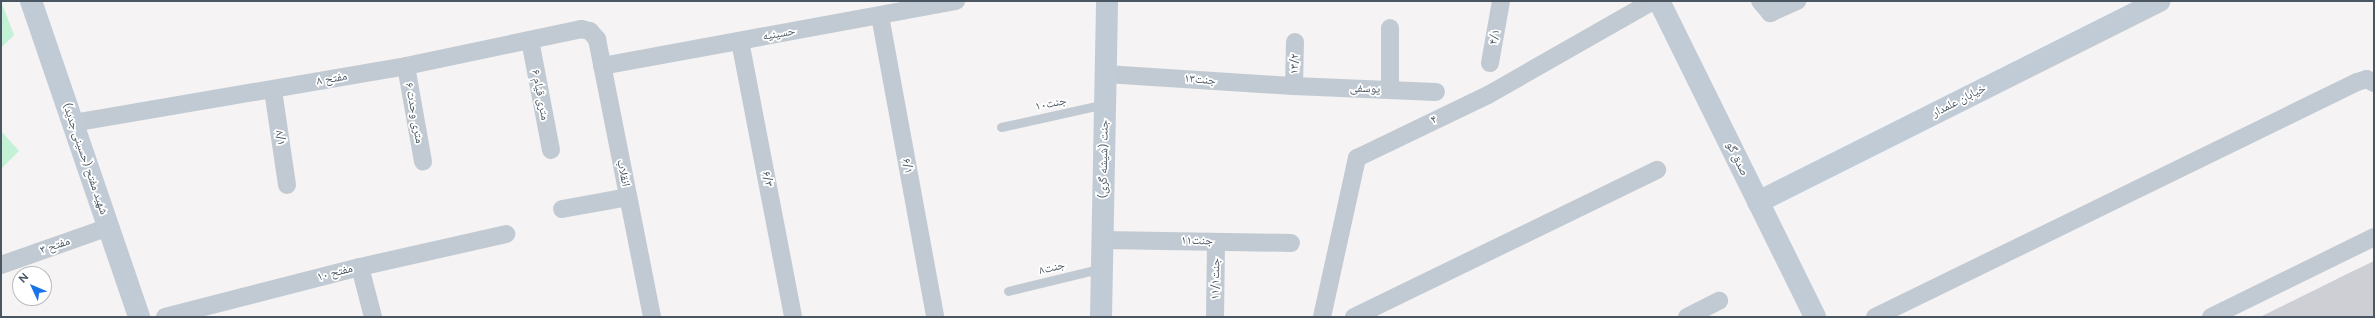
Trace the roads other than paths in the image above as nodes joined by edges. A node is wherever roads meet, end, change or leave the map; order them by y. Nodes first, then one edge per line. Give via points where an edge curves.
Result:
1 (33, 1) edge
2 (956, 1) edge
3 (1107, 1) edge
4 (1653, 1) edge
5 (1659, 1) edge
6 (1797, 1) edge
7 (2160, 1) edge
8 (1500, 6) edge
9 (1765, 7) edge
10 (880, 16) junction
11 (1390, 28) dead end
12 (590, 31) joint
13 (530, 40) junction
14 (740, 41) junction
15 (1295, 42) dead end
16 (1490, 63) dead end
17 (406, 66) junction
18 (602, 66) junction
19 (1106, 74) junction
20 (2374, 83) edge
21 (1294, 86) junction
22 (273, 90) junction
23 (1390, 90) junction
24 (1436, 92) dead end
25 (1105, 104) junction
26 (73, 123) junction
27 (1001, 126) dead end
28 (551, 150) dead end
29 (423, 161) dead end
30 (1657, 170) dead end
31 (287, 186) dead end
32 (628, 197) junction
33 (1758, 202) junction
34 (562, 209) dead end
35 (108, 227) junction
36 (506, 234) dead end
37 (2374, 237) edge
38 (1103, 240) junction
39 (1216, 242) junction
40 (1291, 243) dead end
41 (1, 265) edge
42 (360, 267) junction
43 (1102, 268) junction
44 (1008, 291) dead end
45 (1719, 301) dead end
46 (139, 317) edge
47 (165, 317) edge
48 (373, 317) edge
49 (652, 317) edge
50 (793, 317) edge
51 (935, 317) edge
52 (1101, 317) edge
53 (1215, 317) edge
54 (1322, 317) edge
55 (1354, 317) edge
56 (1687, 317) edge
57 (1815, 317) edge
58 (1875, 317) edge
59 (2211, 317) edge

1 - 26 street, شهید مفتح (حسینی جدید)
2 - 10 street, حسینیه
3 - 19 street, جنت (شیشه گری)
4 - 54 street, ۴ via 1488,95 1357,158
5 - 33 street, صدق گو
6 - 9 street
7 - 33 street, خیابان علمدار
8 - 16 street, ۴/۱
10 - 14 street, حسینیه
10 - 51 street, ۶/۱
11 - 23 street
12 - 13 street, مفتح ۸ via 581,29
12 - 18 street, انقلاب via 597,38
13 - 17 street, مفتح ۸
13 - 28 street, ۶ متری قیام
14 - 18 street, حسینیه
14 - 50 street, ۶/۳
15 - 21 street, ۱۳/۲
17 - 22 street, مفتح ۸
17 - 29 street, ۶ متری وحدت
18 - 32 street, انقلاب
19 - 21 street, جنت۱۳
19 - 25 street, جنت (شیشه گری)
20 - 58 street via 2367,78 2357,82
21 - 23 street, یوسفی
22 - 26 street, مفتح ۸
22 - 31 street, ۸/۱
23 - 24 street, یوسفی
25 - 27 lane, جنت۱۰
25 - 38 street, جنت (شیشه گری)
26 - 35 street, شهید مفتح (حسینی جدید)
30 - 55 street
32 - 34 street
32 - 49 street, انقلاب
33 - 57 street, صدق گو
35 - 41 street, مفتح ۳
35 - 46 street, شهید مفتح (حسینی جدید)
36 - 42 street, مفتح ۱۰
37 - 59 street
38 - 39 street, جنت۱۱
38 - 43 street, جنت (شیشه گری)
39 - 40 street, جنت۱۱
39 - 53 street, جنت۱۱/۱
42 - 47 street, مفتح ۱۰
42 - 48 street
43 - 44 lane, جنت۸
43 - 52 street, جنت (شیشه گری)
45 - 56 street

